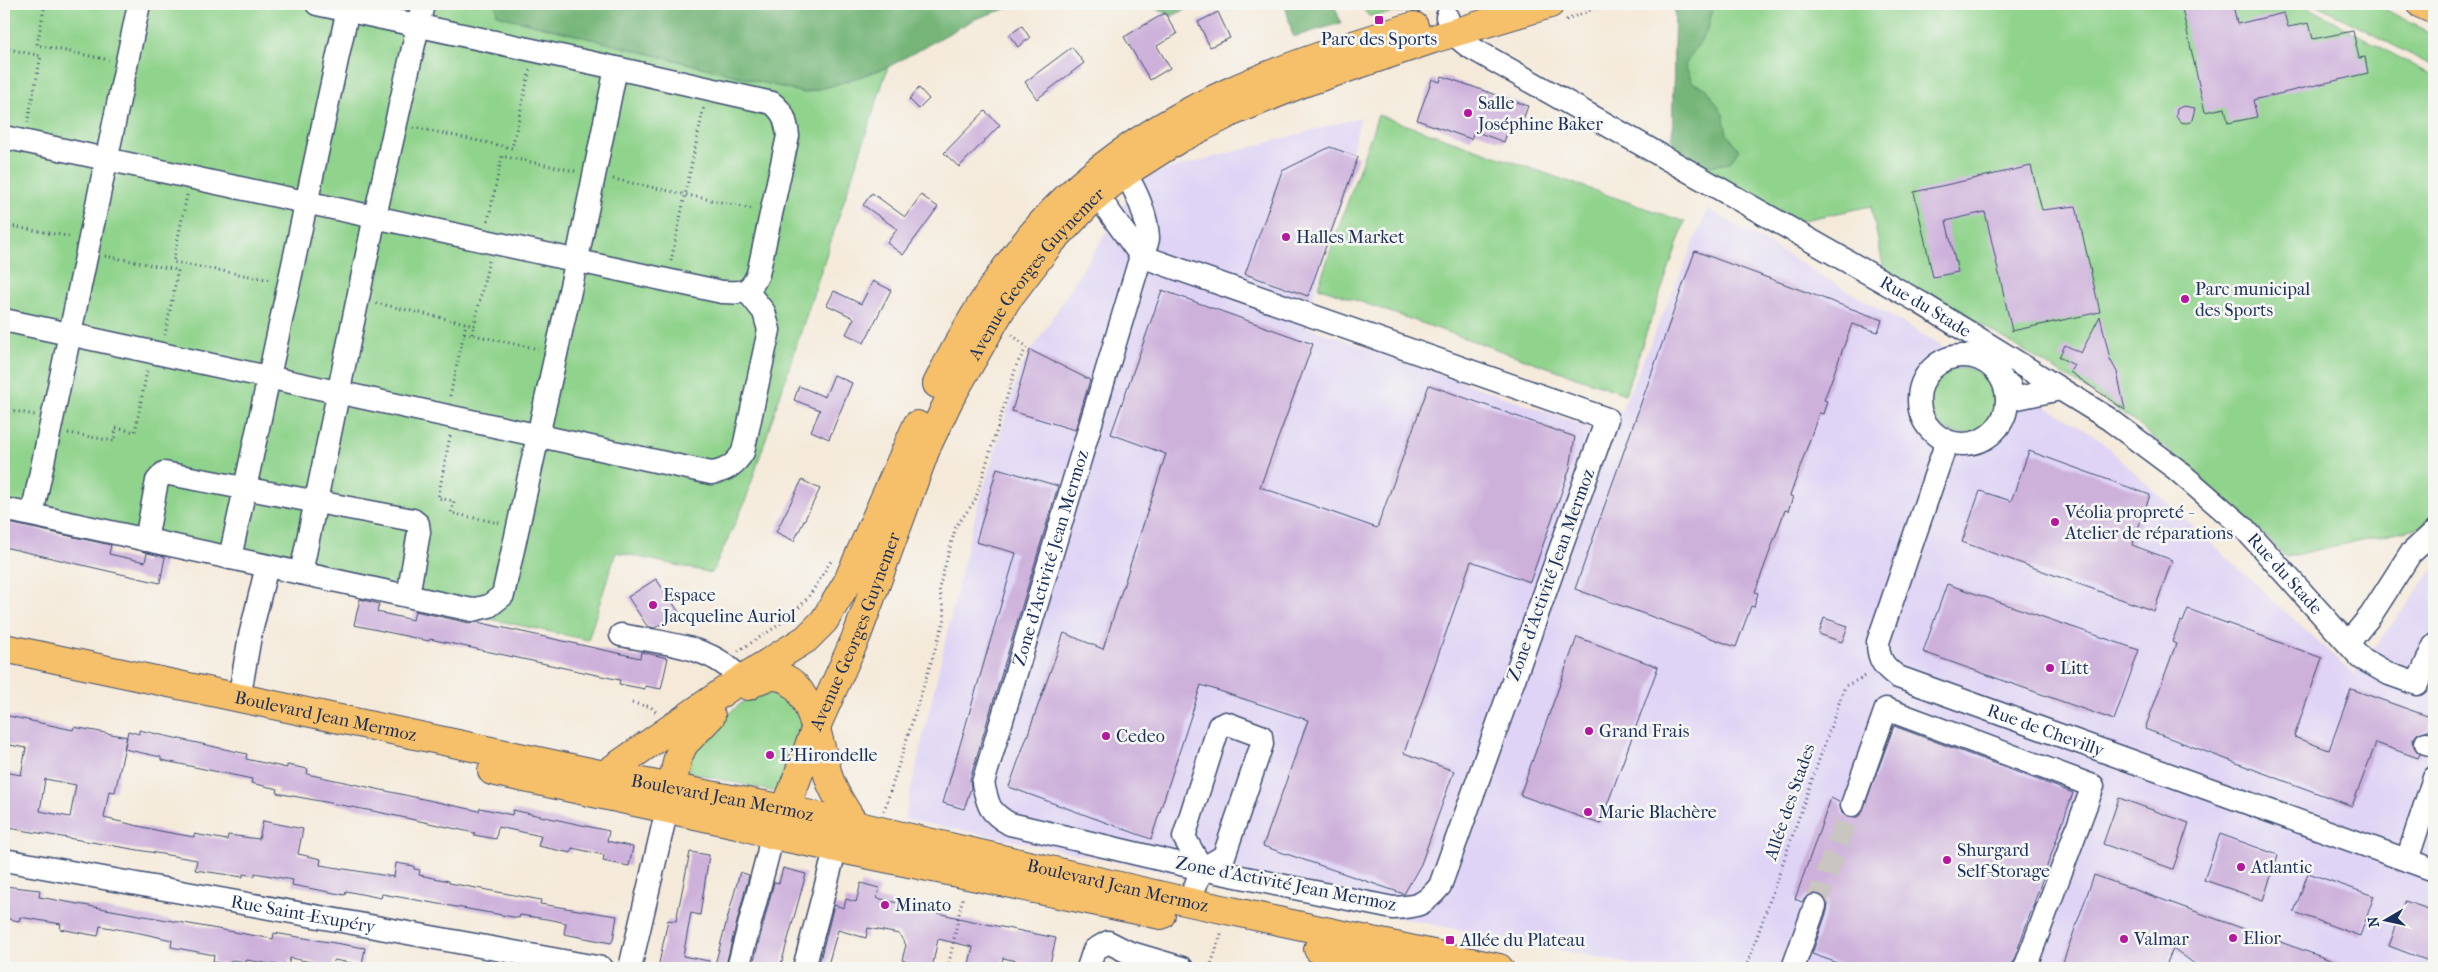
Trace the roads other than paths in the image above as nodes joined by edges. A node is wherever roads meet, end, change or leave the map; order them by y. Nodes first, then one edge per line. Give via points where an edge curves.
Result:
1 (140, 4) edge
2 (316, 4) edge
3 (423, 4) edge
4 (1486, 4) edge
5 (1516, 4) edge
6 (1550, 4) edge
7 (2421, 4) edge
8 (348, 7) edge
9 (2434, 10) edge
10 (1450, 25) junction
11 (418, 26) junction
12 (616, 68) junction
13 (1204, 102) junction
14 (13, 139) edge
15 (106, 159) junction
16 (1126, 173) junction
17 (1097, 195) junction
18 (1065, 199) junction
19 (307, 201) junction
20 (375, 216) junction
21 (1141, 256) junction
22 (577, 259) junction
23 (747, 290) junction
24 (4, 320) edge
25 (1964, 328) junction
26 (70, 334) junction
27 (1947, 358) junction
28 (2013, 360) junction
29 (268, 379) junction
30 (2060, 389) junction
31 (339, 394) junction
32 (2008, 400) junction
33 (538, 436) junction
34 (1946, 441) junction
35 (245, 489) junction
36 (317, 502) junction
37 (4, 509) edge
38 (32, 515) junction
39 (2434, 532) edge
40 (146, 540) junction
41 (230, 558) junction
42 (267, 566) junction
43 (301, 573) junction
44 (408, 596) junction
45 (621, 636) dead end
46 (2434, 646) edge
47 (4, 648) edge
48 (2354, 650) junction
49 (4, 666) edge
50 (1891, 672) junction
51 (737, 681) junction
52 (239, 698) junction
53 (1886, 709) junction
54 (816, 727) junction
55 (604, 775) junction
56 (2434, 778) edge
57 (669, 798) junction
58 (1852, 805) tunnel mouth
59 (777, 822) junction
60 (867, 828) junction
61 (836, 847) junction
62 (4, 860) edge
63 (2407, 860) junction
64 (1202, 869) junction
65 (2434, 870) edge
66 (1189, 902) junction
67 (1815, 906) tunnel mouth
68 (602, 968) edge
69 (630, 968) edge
70 (738, 968) edge
71 (804, 968) edge
72 (1088, 968) edge
73 (1182, 968) edge
74 (1409, 968) edge
75 (1499, 968) edge
76 (1794, 968) edge
77 (2025, 968) edge

1 - 15 street
2 - 8 street
3 - 11 street
4 - 10 main road, Avenue Georges Guynemer
5 - 10 main road
6 - 10 main road, Avenue Georges Guynemer
7 - 9 main road
8 - 11 street
8 - 19 street
10 - 13 main road via 1340,48
10 - 16 main road, Avenue Georges Guynemer via 1262,99 1177,140
10 - 25 street, Rue du Stade via 1468,46
11 - 12 street
11 - 20 street
12 - 22 street
12 - 23 street via 772,102 781,109 788,136 758,274
13 - 16 main road via 1172,129 1138,150
13 - 18 main road, Avenue Georges Guynemer via 1102,168
14 - 15 street
15 - 19 street
15 - 26 street
16 - 17 main road, Avenue Georges Guynemer
16 - 21 street, Zone d'Activité Jean Mermoz via 1146,223 1148,240
17 - 18 main road
17 - 21 street
17 - 54 main road, Avenue Georges Guynemer via 1051,242 1006,301 948,400 927,446 857,635
18 - 51 main road, Avenue Georges Guynemer via 1003,272 960,338 838,601 806,639
19 - 20 street
19 - 29 street
20 - 22 street
20 - 31 street
21 - 64 street, Zone d'Activité Jean Mermoz via 983,783 994,815 1010,824
21 - 64 street, Zone d'Activité Jean Mermoz via 1607,419 1440,886 1428,900 1414,907 1393,908
22 - 23 street via 722,292
22 - 33 street
23 - 33 street via 764,312 769,330 743,452 729,468 701,472
24 - 26 street
25 - 27 street
25 - 28 street, Rue du Stade
26 - 29 street
26 - 38 street
27 - 32 street via 1976,356 1989,363 2006,386
27 - 34 street via 1926,374 1918,399 1926,424
28 - 30 street, Rue du Stade
28 - 32 street
29 - 31 street
29 - 35 street
30 - 32 street
30 - 48 street, Rue du Stade via 2109,419 2152,451 2244,528
31 - 33 street
31 - 36 street
32 - 34 street via 2003,421 1988,437 1968,444
33 - 44 street via 503,595 480,610
34 - 50 street via 1878,642 1878,656
35 - 36 street
35 - 40 street via 164,473 157,482
35 - 41 street
36 - 43 street
36 - 44 street via 413,520 418,524
37 - 38 street
38 - 40 street
39 - 48 street via 2410,554 2371,615
40 - 41 street
41 - 42 street
42 - 43 street
42 - 52 street
43 - 44 street
45 - 51 street via 696,651
46 - 48 street, Rue du Stade via 2417,684 2389,674
47 - 52 main road, Boulevard Jean Mermoz
49 - 57 main road, Boulevard Jean Mermoz
50 - 53 street
50 - 63 street, Rue de Chevilly
51 - 54 main road via 773,676 787,678 800,691
51 - 55 main road, Avenue Georges Guynemer
51 - 57 main road via 684,744
52 - 55 main road, Boulevard Jean Mermoz
53 - 58 street
53 - 77 street via 2093,786
54 - 59 main road, Avenue Georges Guynemer
54 - 60 main road via 830,781
55 - 57 main road, Boulevard Jean Mermoz
56 - 63 street
57 - 59 main road, Boulevard Jean Mermoz
57 - 59 main road, Boulevard Jean Mermoz via 737,824
57 - 69 street
59 - 60 main road, Boulevard Jean Mermoz
59 - 61 main road, Boulevard Jean Mermoz
59 - 70 street
60 - 66 main road, Boulevard Jean Mermoz
61 - 71 street
61 - 74 main road, Boulevard Jean Mermoz
62 - 68 street, Rue Saint-Exupéry
63 - 65 street, Rue de Chevilly
64 - 64 street via 1224,856 1262,744 1261,736 1226,723 1219,726 1184,837
64 - 66 street
66 - 75 main road, Boulevard Jean Mermoz
67 - 76 street
72 - 73 street via 1094,950 1108,942 1128,952

